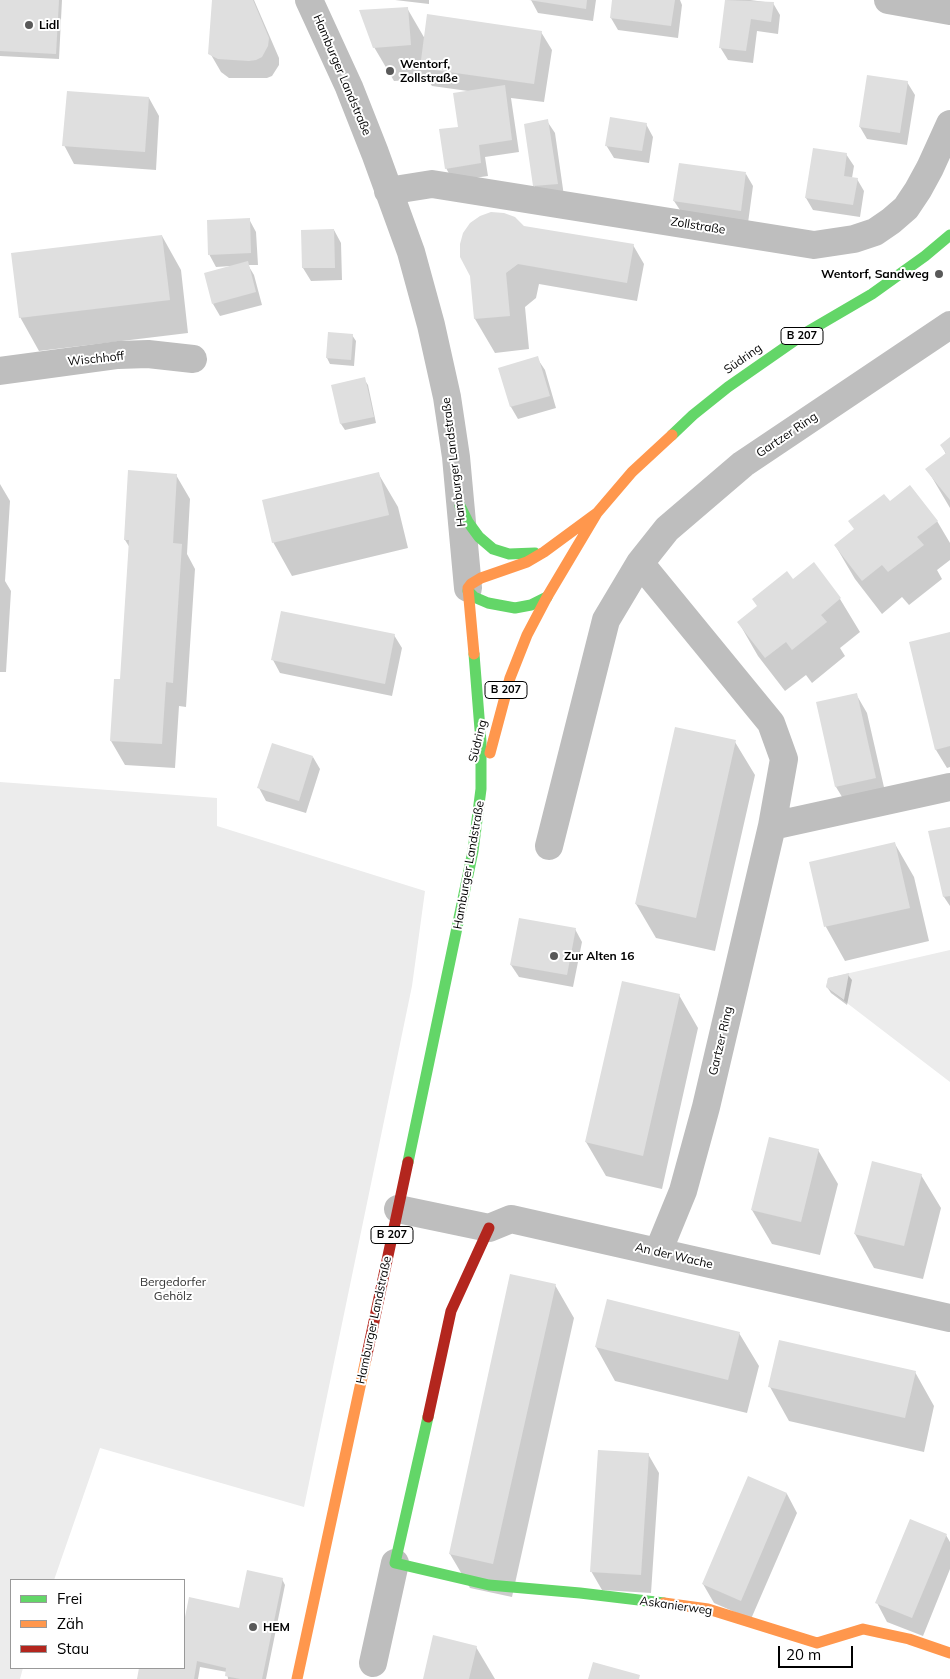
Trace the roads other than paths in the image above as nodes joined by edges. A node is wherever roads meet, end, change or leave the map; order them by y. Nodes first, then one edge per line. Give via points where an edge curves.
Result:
1 (309, 0) edge
2 (888, 0) edge
3 (950, 11) edge
4 (950, 124) edge
5 (388, 191) junction
6 (950, 235) edge
7 (950, 326) edge
8 (193, 359) dead end
9 (0, 371) edge
10 (460, 506) junction
11 (598, 514) junction
12 (544, 552) junction
13 (640, 564) junction
14 (468, 590) junction
15 (547, 597) junction
16 (950, 787) edge
17 (481, 789) junction
18 (772, 826) junction
19 (549, 846) dead end
20 (398, 1209) junction
21 (489, 1228) junction
22 (658, 1252) junction
23 (950, 1318) edge
24 (395, 1563) junction
25 (950, 1653) edge
26 (373, 1663) dead end
27 (297, 1679) edge

1 - 5 street, Hamburger Landstraße via 349,87
2 - 3 street
4 - 5 street, Zollstraße via 918,190 892,221 875,232 854,239 814,245 432,184
5 - 10 street, Hamburger Landstraße via 411,252 431,325 447,396
6 - 11 main road, Südring / B 207 via 872,294 799,338 692,415 632,472
7 - 13 street, Gartzer Ring via 743,464 667,528
8 - 9 street, Wischhoff via 148,354 118,355
10 - 12 main road via 479,537 493,549 525,555
10 - 14 street, Hamburger Landstraße
11 - 12 main road, Südring / B 207
11 - 15 main road, Südring / B 207
12 - 14 main road, Südring / B 207 via 481,578
13 - 18 street, Gartzer Ring via 771,723 784,759
13 - 19 street, Gartzer Ring via 606,620
14 - 15 main road via 474,597 488,603 515,608
14 - 17 main road, Hamburger Landstraße / B 207 via 478,699
15 - 17 main road, Südring / B 207 via 510,678
16 - 18 street
17 - 20 main road, Hamburger Landstraße / B 207 via 458,932
18 - 22 street, Gartzer Ring via 704,1116 683,1190
20 - 21 street
20 - 27 main road, Hamburger Landstraße / B 207
21 - 22 street, An der Wache via 511,1219
21 - 24 main road via 451,1310
22 - 23 street, An der Wache
24 - 25 main road, Askanierweg via 489,1585 708,1610 817,1643 862,1629 909,1639
24 - 26 street

